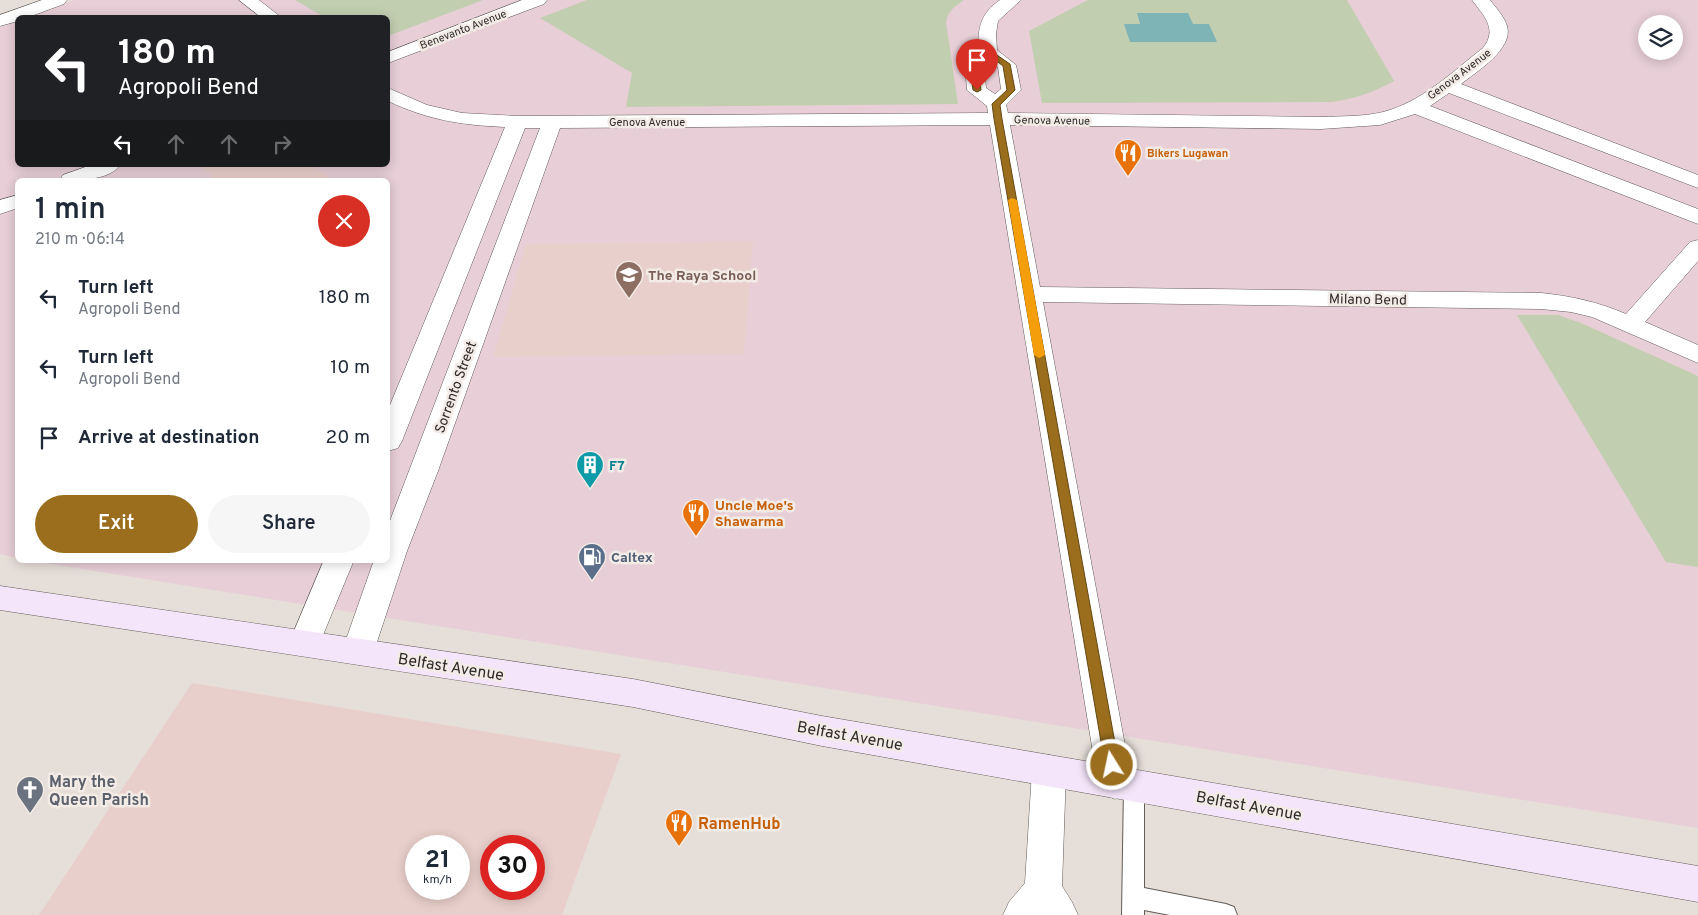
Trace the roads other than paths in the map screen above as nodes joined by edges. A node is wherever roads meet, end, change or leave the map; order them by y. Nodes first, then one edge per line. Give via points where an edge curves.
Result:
1 (12, 0) edge
2 (58, 0) edge
3 (248, 0) edge
4 (538, 0) edge
5 (1012, 0) edge
6 (1481, 0) edge
7 (0, 4) edge
8 (17, 15) edge
9 (270, 15) edge
10 (15, 16) edge
11 (0, 21) edge
12 (988, 52) junction
13 (390, 57) edge
14 (1446, 85) junction
15 (390, 95) edge
16 (1415, 107) junction
17 (997, 112) junction
18 (518, 122) junction
19 (552, 122) junction
20 (105, 167) edge
21 (76, 178) edge
22 (1698, 182) edge
23 (15, 201) edge
24 (0, 207) edge
25 (1698, 217) edge
26 (1698, 247) edge
27 (1029, 294) junction
28 (1630, 324) junction
29 (1698, 355) edge
30 (390, 436) edge
31 (390, 557) edge
32 (338, 563) edge
33 (388, 563) edge
34 (0, 598) edge
35 (305, 643) junction
36 (358, 651) junction
37 (1049, 771) junction
38 (1124, 784) junction
39 (1698, 884) edge
40 (1133, 906) edge
41 (1041, 907) edge
42 (1226, 915) edge

1 - 7 street
2 - 8 street
3 - 9 street
4 - 13 street, Benevanto Avenue
5 - 12 street via 991,15 986,32
6 - 14 street, Genova Avenue via 1497,20 1501,32 1498,43
10 - 11 street
12 - 17 street via 974,65 977,90
12 - 17 street via 1007,65 1011,90
14 - 16 street, Genova Avenue
14 - 22 street
15 - 18 street, Genova Avenue via 420,109 462,119
16 - 17 street, Genova Avenue via 1376,119 1321,123
16 - 25 street
17 - 19 street, Genova Avenue
17 - 27 street
18 - 19 street, Genova Avenue
18 - 30 street
19 - 31 street, Sorrento Street
20 - 21 street
23 - 24 street
26 - 28 street
27 - 28 street, Milano Bend via 1542,301 1571,304
27 - 38 street
28 - 29 street, Milano Bend
32 - 35 street
33 - 36 street, Sorrento Street
34 - 35 main road, Belfast Avenue
35 - 36 main road, Belfast Avenue
36 - 37 main road, Belfast Avenue via 633,693 822,731
37 - 38 main road, Belfast Avenue
37 - 41 street
38 - 39 main road, Belfast Avenue
38 - 40 lane
40 - 42 lane

